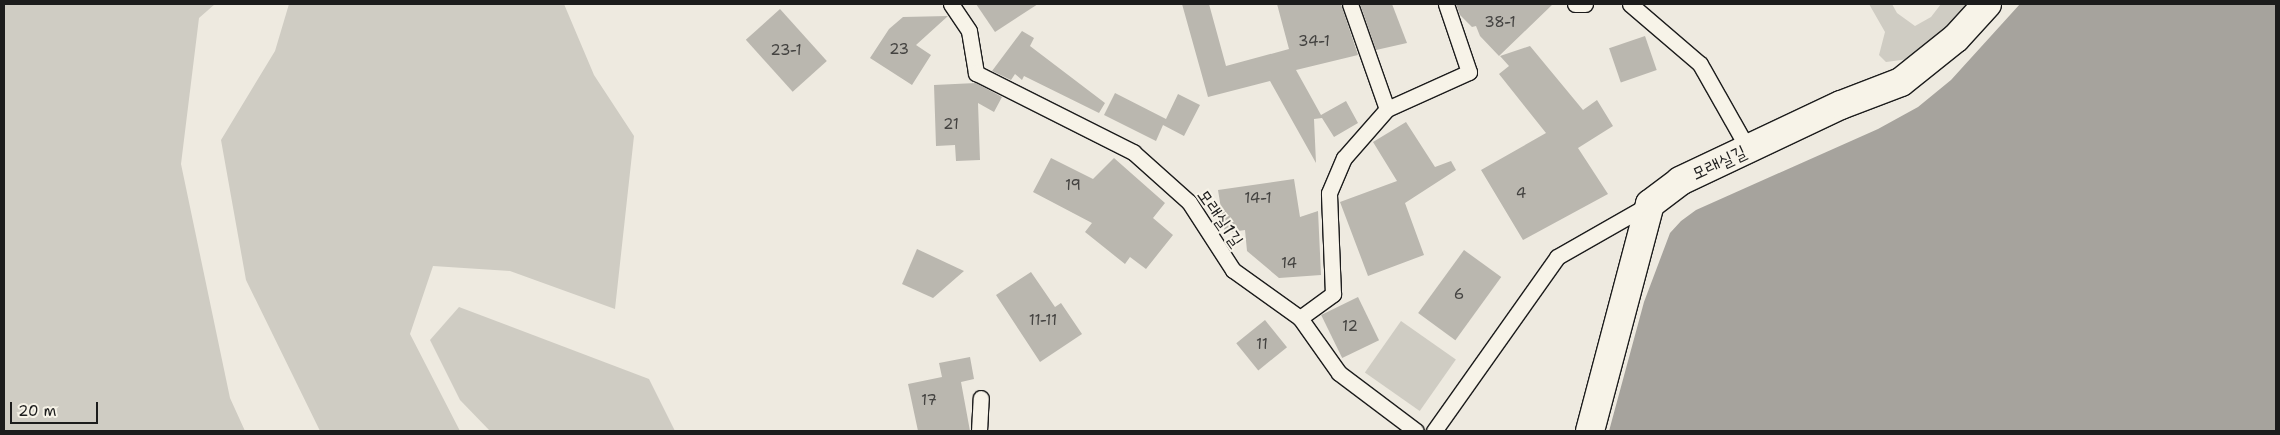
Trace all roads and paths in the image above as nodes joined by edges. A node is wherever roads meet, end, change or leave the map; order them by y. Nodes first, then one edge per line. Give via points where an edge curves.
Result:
1 (950, 4) edge
2 (1350, 4) edge
3 (1446, 4) edge
4 (1575, 4) edge
5 (1585, 4) edge
6 (1630, 4) edge
7 (1987, 4) edge
8 (1387, 109) junction
9 (1748, 149) junction
10 (1650, 204) junction
11 (1300, 318) junction
12 (981, 398) dead end
13 (979, 431) edge
14 (1416, 431) edge
15 (1434, 431) edge
16 (1590, 431) edge

1 - 11 lane, 모래실1길 via 969,31 976,73 1133,152 1189,202 1233,270
2 - 8 lane
3 - 8 lane via 1469,72
4 - 5 lane
6 - 9 lane via 1700,64
7 - 9 street, 모래실길 via 1956,38 1901,82 1841,105
8 - 11 lane via 1344,158 1330,193 1333,294
9 - 10 street, 모래실길 via 1680,181
10 - 15 lane via 1558,257
10 - 16 street
11 - 14 lane, 모래실1길 via 1339,373
12 - 13 lane

